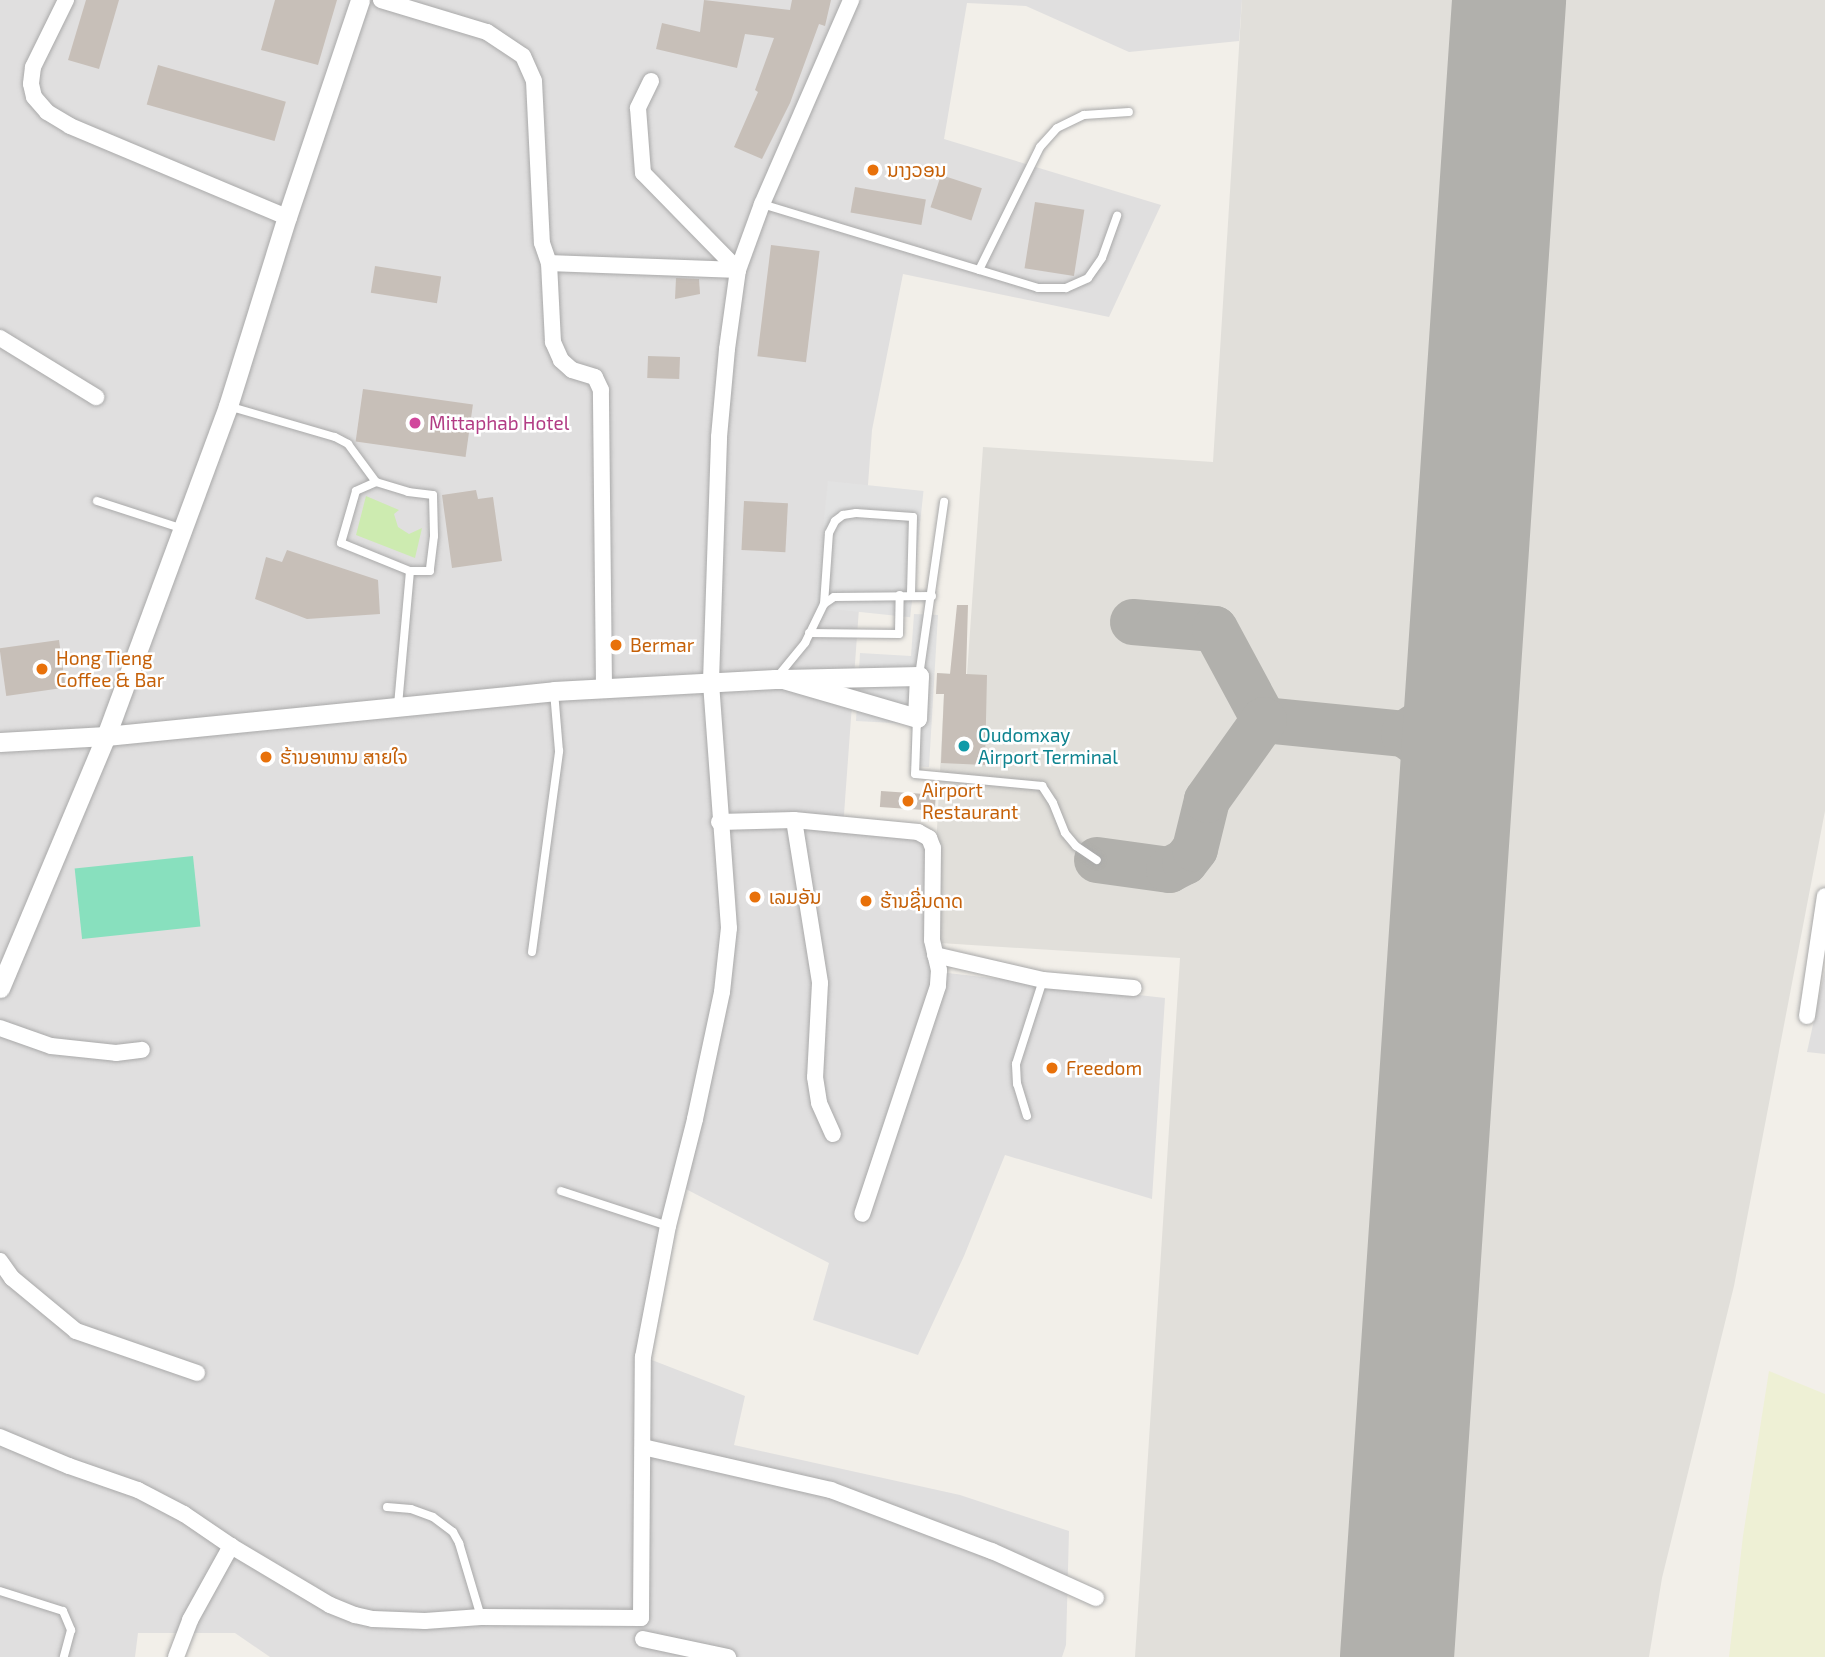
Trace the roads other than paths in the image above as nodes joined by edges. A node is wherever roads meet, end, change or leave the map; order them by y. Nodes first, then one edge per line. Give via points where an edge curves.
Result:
1 (66, 0) edge
2 (360, 0) edge
3 (381, 0) edge
4 (851, 0) edge
5 (651, 80) dead end
6 (1129, 112) dead end
7 (762, 204) junction
8 (287, 216) junction
9 (1117, 216) dead end
10 (549, 263) junction
11 (738, 270) junction
12 (979, 270) junction
13 (0, 338) edge
14 (96, 397) dead end
15 (228, 406) junction
16 (376, 482) junction
17 (97, 501) dead end
18 (944, 502) dead end
19 (183, 529) junction
20 (411, 571) junction
21 (900, 595) junction
22 (911, 596) junction
23 (932, 596) junction
24 (824, 604) junction
25 (809, 633) junction
26 (919, 676) junction
27 (779, 679) junction
28 (710, 681) junction
29 (604, 687) junction
30 (554, 691) junction
31 (398, 706) junction
32 (917, 718) junction
33 (106, 736) junction
34 (0, 743) edge
35 (794, 820) junction
36 (719, 822) junction
37 (1097, 860) dead end
38 (1825, 896) edge
39 (532, 952) dead end
40 (934, 955) junction
41 (1043, 980) junction
42 (0, 988) edge
43 (1134, 988) dead end
44 (1807, 1016) dead end
45 (0, 1028) edge
46 (142, 1050) dead end
47 (1027, 1116) dead end
48 (833, 1134) dead end
49 (561, 1191) dead end
50 (862, 1214) dead end
51 (668, 1226) junction
52 (0, 1261) edge
53 (197, 1373) dead end
54 (0, 1437) edge
55 (643, 1447) junction
56 (387, 1507) dead end
57 (231, 1546) junction
58 (0, 1591) edge
59 (1096, 1598) dead end
60 (481, 1617) junction
61 (641, 1618) junction
62 (643, 1639) junction
63 (64, 1657) edge
64 (176, 1657) edge
65 (643, 1657) edge
66 (728, 1657) edge

1 - 8 street via 33,67 34,97 47,112 70,126
2 - 8 street
3 - 10 street via 487,33 523,56 534,81 542,243
4 - 7 street
5 - 11 street via 638,108 643,173
6 - 12 lane via 1084,116 1057,128 1040,147
7 - 11 street
7 - 12 lane
8 - 15 street
9 - 12 lane via 1102,258 1088,278 1066,288 1038,288
10 - 11 street
10 - 29 street via 553,342 561,360 572,370 595,377 601,390
11 - 28 street via 719,437
13 - 14 street
15 - 16 lane via 342,440
15 - 19 street
16 - 20 lane via 356,491 341,543
16 - 20 lane via 433,495 430,571
17 - 19 lane
18 - 23 lane
19 - 33 street
20 - 31 lane
21 - 22 lane
21 - 24 lane via 847,594
21 - 25 lane via 899,634
22 - 23 lane
22 - 24 lane via 913,516 856,513 843,515 829,533
23 - 26 lane
24 - 25 lane
25 - 27 lane
26 - 27 street
26 - 32 street
27 - 28 street
27 - 32 street
28 - 29 street
28 - 36 street
29 - 30 street
30 - 31 street
30 - 39 lane via 559,751
31 - 33 street
32 - 37 lane via 915,774 1041,786 1065,833
33 - 34 street
33 - 42 street
35 - 36 street
35 - 40 street via 918,832 929,838 933,848
35 - 48 street via 820,983 815,1076 819,1103
36 - 51 street via 729,928 722,992
38 - 44 street
40 - 41 street
40 - 50 street via 938,986
41 - 43 street
41 - 47 lane via 1016,1064
45 - 46 street via 51,1046 116,1053
49 - 51 lane
51 - 55 street via 643,1357
52 - 53 street via 12,1278 76,1331
54 - 57 street via 138,1490
55 - 59 street via 831,1490 992,1551
55 - 61 street
56 - 60 lane via 433,1517 453,1532
57 - 60 street via 355,1615 425,1621
57 - 64 street via 190,1620
58 - 63 lane via 63,1611 71,1630
60 - 61 street
61 - 62 street
62 - 65 street
62 - 66 street

